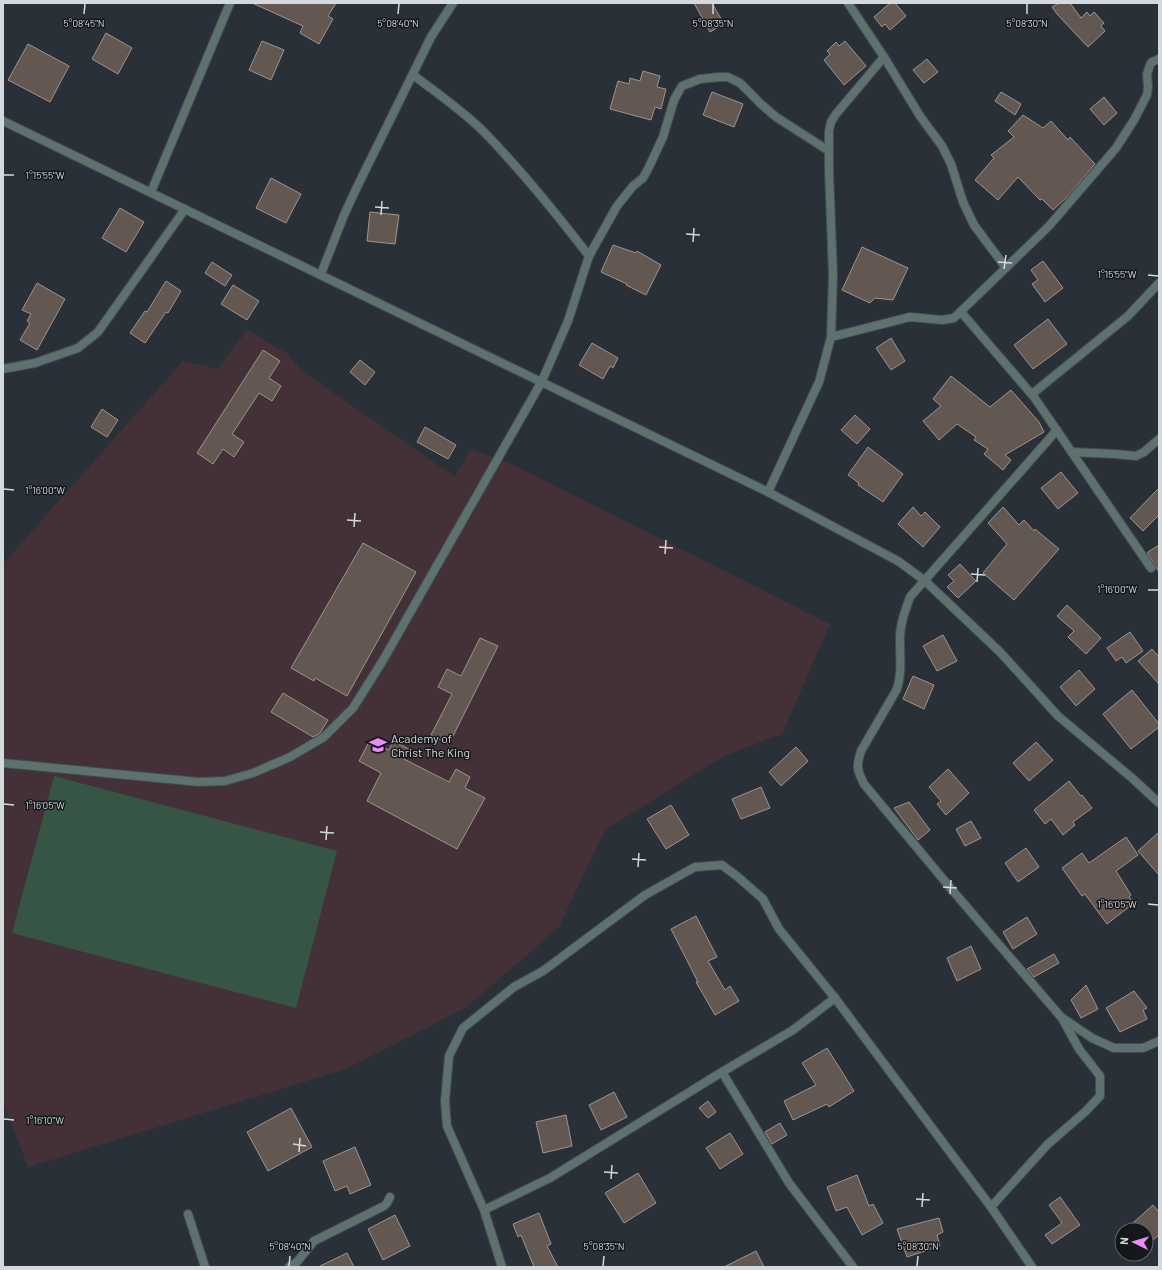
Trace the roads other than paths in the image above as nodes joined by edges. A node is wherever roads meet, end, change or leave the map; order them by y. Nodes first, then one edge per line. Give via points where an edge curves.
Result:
1 (230, 3) edge
2 (453, 3) edge
3 (848, 3) edge
4 (884, 57) junction
5 (1159, 59) edge
6 (413, 75) junction
7 (3, 121) edge
8 (829, 151) junction
9 (150, 192) junction
10 (185, 209) junction
11 (589, 256) junction
12 (1006, 268) junction
13 (321, 274) junction
14 (1159, 283) edge
15 (961, 312) junction
16 (831, 337) junction
17 (3, 369) edge
18 (542, 381) junction
19 (1032, 394) junction
20 (1057, 430) junction
21 (1159, 439) edge
22 (1072, 452) junction
23 (768, 492) junction
24 (1151, 568) dead end
25 (924, 580) junction
26 (3, 763) edge
27 (1159, 803) edge
28 (835, 998) junction
29 (1061, 1017) junction
30 (1159, 1041) edge
31 (722, 1072) junction
32 (390, 1197) dead end
33 (991, 1207) junction
34 (484, 1210) junction
35 (188, 1214) dead end
36 (205, 1267) edge
37 (289, 1267) edge
38 (502, 1267) edge
39 (853, 1267) edge
40 (1032, 1267) edge

1 - 9 street
2 - 6 street via 431,37
3 - 4 street
4 - 8 street via 831,122
4 - 12 street via 920,116 942,146 974,225
5 - 12 street via 1150,65 1146,95 1116,148 1049,226
6 - 11 street via 484,132
6 - 13 street via 347,209
7 - 9 street
8 - 11 street via 776,117 740,83 728,77 700,79 682,86 674,100 663,137 648,169 617,206
8 - 16 street via 834,275
9 - 10 street
10 - 13 street
10 - 17 street via 98,332 78,348 35,363
11 - 18 street via 568,322
12 - 15 street
13 - 18 street
14 - 19 street via 1128,316
15 - 16 street via 954,318 942,320 910,317
15 - 19 street
16 - 23 street via 819,382
18 - 23 street
18 - 26 street via 382,662 353,708 324,736 290,756 253,773 225,781 199,782
19 - 20 street
20 - 22 street
20 - 25 street
21 - 22 street via 1136,456
22 - 24 street
23 - 25 street via 898,560
25 - 27 street via 1000,652 1058,716
25 - 29 street via 910,597 903,615 901,666 897,688 861,751 857,761 857,772 883,808
28 - 31 street via 793,1030
28 - 33 street
28 - 34 street via 779,929 763,899 722,866 695,867 645,895 544,971 514,987 463,1028 449,1056 445,1101 447,1126
29 - 30 street via 1092,1038 1114,1048 1143,1048
29 - 33 street via 1079,1050 1100,1076 1100,1096 1047,1145
31 - 34 street via 550,1178
31 - 39 street via 789,1183
32 - 37 street via 384,1206 314,1242 297,1262
33 - 40 street
34 - 38 street
35 - 36 street

